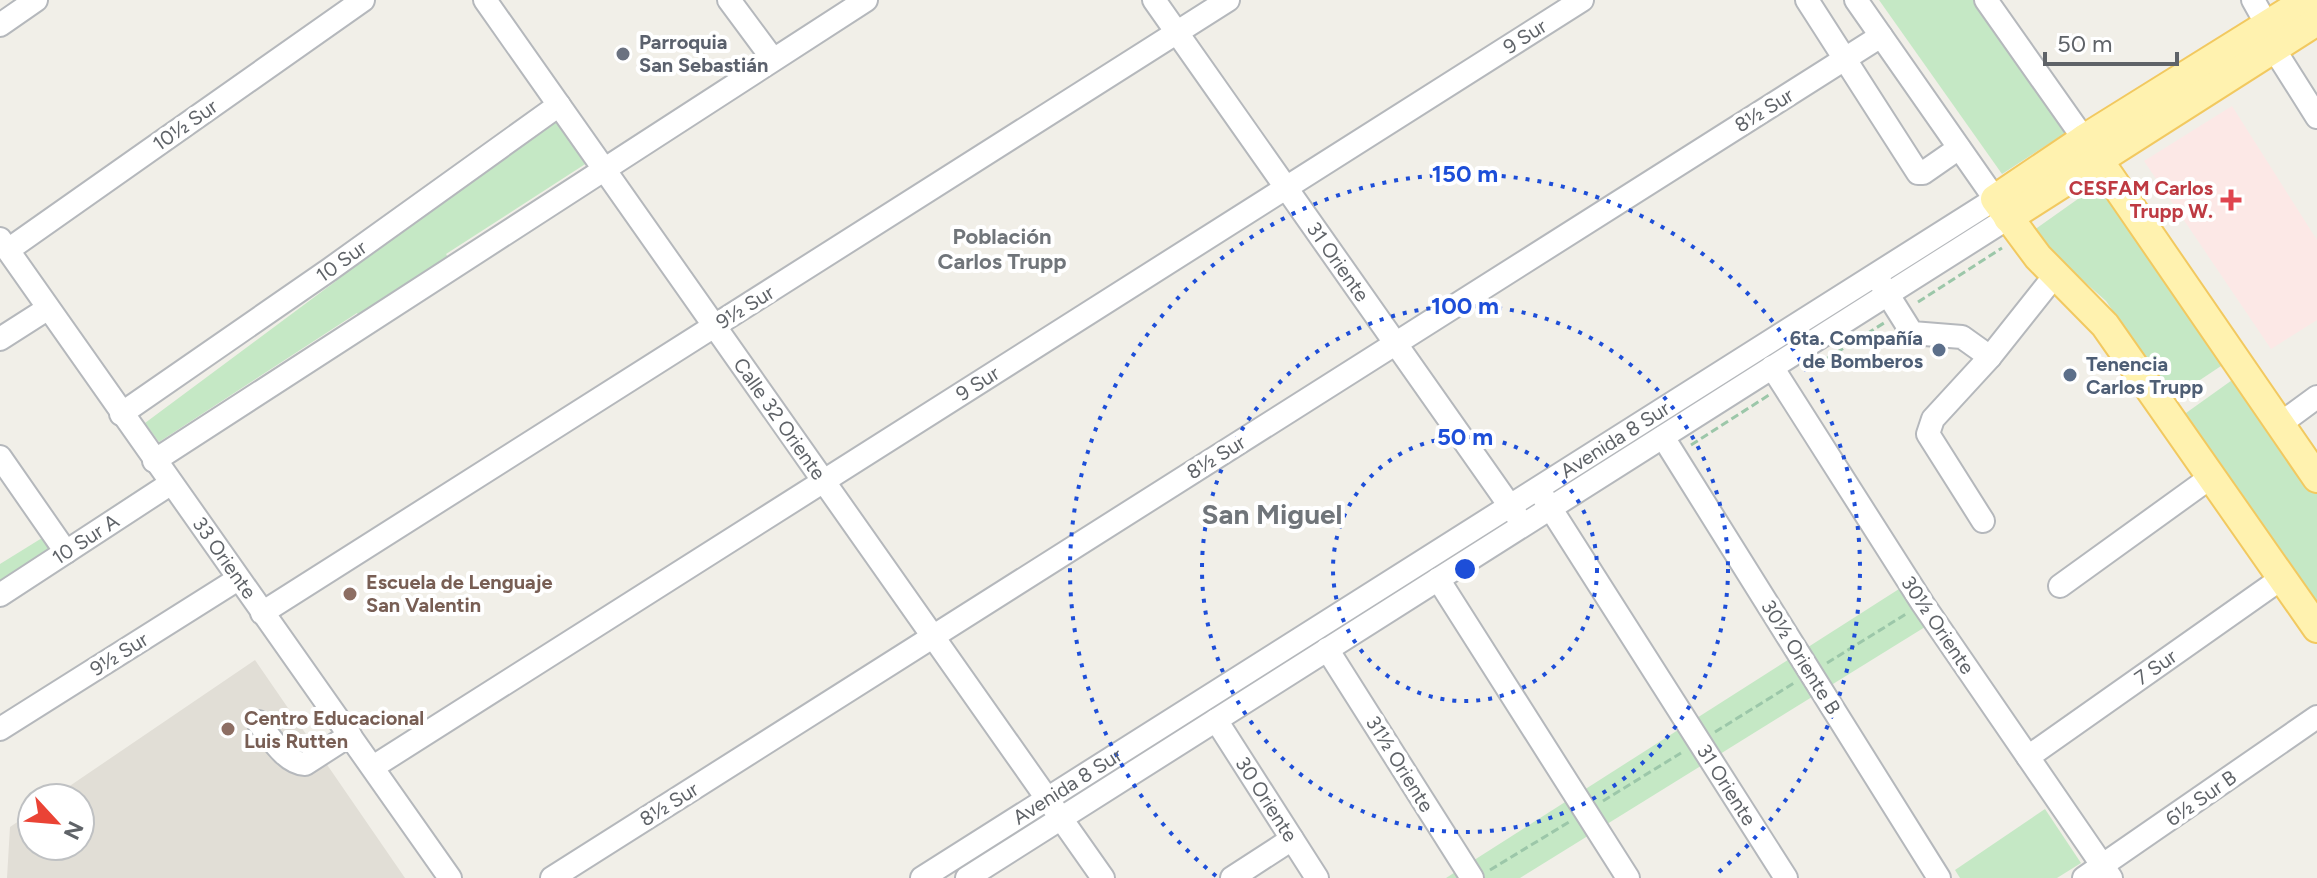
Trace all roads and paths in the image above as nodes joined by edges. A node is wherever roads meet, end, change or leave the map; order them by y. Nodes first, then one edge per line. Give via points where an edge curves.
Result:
1 (36, 0) edge
2 (363, 0) edge
3 (485, 0) edge
4 (729, 0) edge
5 (866, 0) edge
6 (1154, 0) edge
7 (1228, 0) edge
8 (1582, 0) edge
9 (1807, 0) edge
10 (1856, 0) edge
11 (1986, 0) edge
12 (2253, 0) edge
13 (2307, 0) edge
14 (2317, 21) edge
15 (0, 25) edge
16 (1177, 33) junction
17 (1881, 36) junction
18 (2270, 37) junction
19 (772, 58) junction
20 (1846, 58) junction
21 (559, 105) junction
22 (2317, 117) edge
23 (1959, 148) junction
24 (2091, 150) junction
25 (604, 171) junction
26 (1286, 188) junction
27 (2001, 208) junction
28 (4, 245) edge
29 (2056, 274) junction
30 (1875, 275) junction
31 (1887, 294) junction
32 (47, 309) junction
33 (715, 326) junction
34 (0, 339) edge
35 (1396, 343) junction
36 (1990, 357) junction
37 (1772, 367) junction
38 (2317, 397) edge
39 (121, 414) junction
40 (2280, 424) junction
41 (1663, 437) junction
42 (0, 457) edge
43 (154, 461) junction
44 (2211, 477) junction
45 (2317, 478) edge
46 (824, 481) junction
47 (170, 484) junction
48 (1538, 488) junction
49 (1510, 506) junction
50 (1550, 508) junction
51 (1983, 521) dead end
52 (1523, 525) junction
53 (66, 552) junction
54 (2282, 578) junction
55 (238, 579) junction
56 (1438, 579) junction
57 (2060, 586) dead end
58 (0, 595) edge
59 (262, 613) junction
60 (2317, 628) edge
61 (934, 636) junction
62 (1327, 649) junction
63 (2317, 717) edge
64 (1216, 720) junction
65 (258, 722) dead end
66 (0, 729) edge
67 (350, 735) junction
68 (2028, 757) junction
69 (373, 767) junction
70 (1048, 797) junction
71 (1062, 818) junction
72 (1292, 839) junction
73 (2099, 874) edge
74 (450, 878) edge
75 (552, 878) edge
76 (922, 878) edge
77 (967, 878) edge
78 (1103, 878) edge
79 (1232, 878) edge
80 (1317, 878) edge
81 (1472, 878) edge
82 (1628, 878) edge
83 (1786, 878) edge
84 (1939, 878) edge

1 - 15 street
2 - 28 street, 10½ Sur
3 - 21 street, Calle 32 Oriente
4 - 19 street
5 - 19 street
6 - 16 street, 31 Oriente
7 - 16 street, 9½ Sur
8 - 26 street, 9 Sur
9 - 20 street
10 - 17 street
11 - 24 street
12 - 18 street
13 - 18 main road, Avenida 8 Sur
14 - 18 main road, Avenida 8 Sur
16 - 26 street, 31 Oriente
16 - 33 street, 9½ Sur
17 - 20 street, 8½ Sur
17 - 23 street
18 - 22 street
18 - 24 main road, Avenida 8 Sur
19 - 25 street
20 - 23 street via 1918,173
20 - 35 street, 8½ Sur
21 - 25 street, Calle 32 Oriente
21 - 39 street, 10 Sur
23 - 27 street
24 - 27 main road, Avenida 8 Sur
24 - 40 main road
25 - 33 street, Calle 32 Oriente
25 - 43 street
26 - 35 street, 31 Oriente
26 - 46 street, 9 Sur
27 - 29 main road
27 - 30 street, Avenida 8 Sur
27 - 31 street, Avenida 8 Sur
28 - 32 street, 33 Oriente
29 - 36 street
29 - 44 main road via 2105,325
30 - 31 street
30 - 48 street, Avenida 8 Sur
31 - 36 street via 1915,335 1962,337
31 - 37 street, Avenida 8 Sur
32 - 34 street
32 - 39 street, 33 Oriente
33 - 46 street, Calle 32 Oriente
33 - 59 street, 9½ Sur
35 - 49 street, 31 Oriente
35 - 61 street, 8½ Sur
36 - 51 street via 1933,419 1928,434
37 - 41 street, Avenida 8 Sur
37 - 68 street, 30½ Oriente
38 - 40 street
39 - 43 street, 33 Oriente
40 - 45 main road
41 - 50 street, Avenida 8 Sur
41 - 84 street, 30½ Oriente B
42 - 53 street
43 - 47 street, 33 Oriente
44 - 54 main road
44 - 57 street
46 - 61 street, Calle 32 Oriente
46 - 69 street, 9 Sur
47 - 53 street, 10 Sur A
47 - 55 street, 33 Oriente
48 - 49 street, Avenida 8 Sur
48 - 50 street, 31 Oriente
49 - 52 street, 31 Oriente
49 - 70 street, Avenida 8 Sur
50 - 52 street, Avenida 8 Sur
50 - 83 street, 31 Oriente
52 - 56 street, Avenida 8 Sur
53 - 58 street, 10 Sur A
54 - 60 main road
54 - 68 street, 7 Sur
55 - 59 street, 33 Oriente
55 - 66 street, 9½ Sur
56 - 62 street, Avenida 8 Sur
56 - 82 street
59 - 67 street, 33 Oriente
61 - 70 street, Calle 32 Oriente
61 - 75 street, 8½ Sur
62 - 64 street, Avenida 8 Sur
62 - 81 street, 31½ Oriente
63 - 73 street, 6½ Sur B
64 - 71 street, Avenida 8 Sur
64 - 72 street, 30 Oriente
65 - 67 street via 298,764
67 - 69 street, 33 Oriente
68 - 73 street, 30½ Oriente
69 - 74 street, 33 Oriente
70 - 71 street, Calle 32 Oriente
70 - 76 street, Avenida 8 Sur
71 - 77 street, Avenida 8 Sur
71 - 78 street, Calle 32 Oriente
72 - 79 street
72 - 80 street, 30 Oriente

